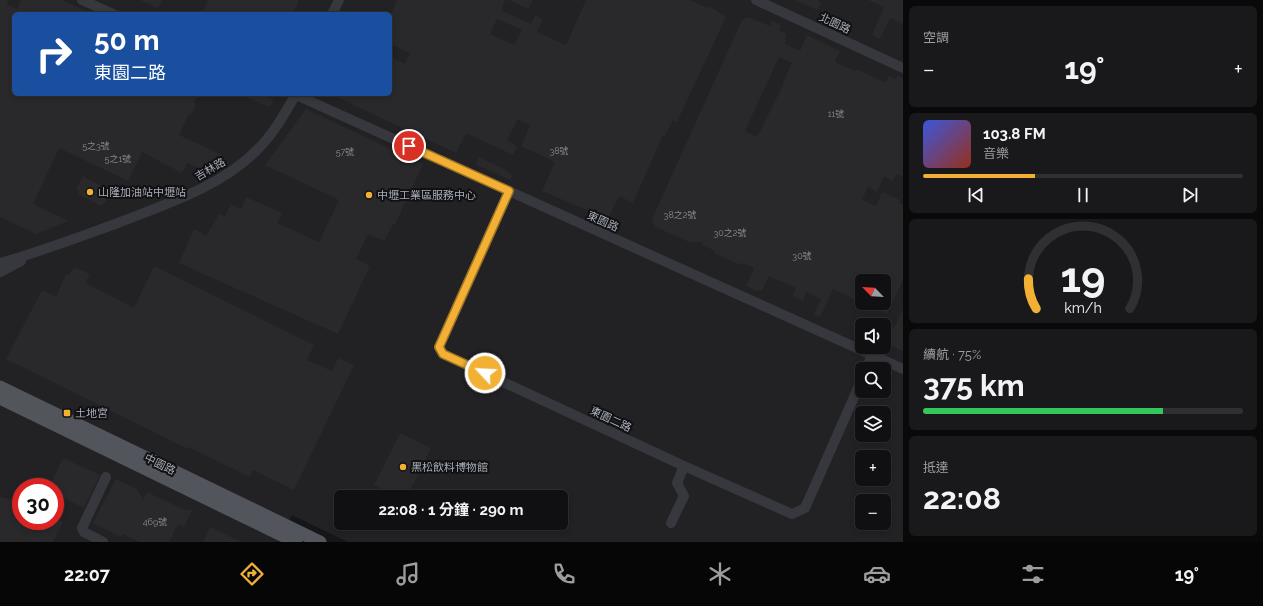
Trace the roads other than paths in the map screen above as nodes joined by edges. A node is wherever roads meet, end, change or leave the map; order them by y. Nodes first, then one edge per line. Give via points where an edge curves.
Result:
1 (82, 0) edge
2 (339, 0) edge
3 (756, 0) edge
4 (109, 12) edge
5 (333, 12) edge
6 (903, 68) edge
7 (294, 96) edge
8 (299, 96) edge
9 (509, 191) junction
10 (39, 252) junction
11 (0, 262) edge
12 (0, 272) edge
13 (872, 356) junction
14 (869, 362) edge
15 (903, 369) edge
16 (0, 387) edge
17 (855, 395) edge
18 (0, 398) edge
19 (684, 466) junction
20 (106, 477) dead end
21 (671, 523) dead end
22 (291, 538) edge
23 (103, 542) edge
24 (320, 542) edge

1 - 4 street
2 - 5 street
3 - 6 street, 北園路
7 - 10 street, 吉林路 via 278,124 258,149 211,185
8 - 9 street, 東園路
9 - 13 street, 東園路
9 - 19 street, 東園二路 via 439,347 443,354
10 - 11 street, 吉林路
10 - 12 street, 吉林路
13 - 14 street
13 - 15 street, 東園路
16 - 22 main road, 中園路
17 - 19 street, 東園二路 via 805,508 792,514
18 - 22 main road, 中園路
19 - 21 street via 677,483 684,496
20 - 23 street via 82,528 84,532
22 - 24 main road, 中園路

